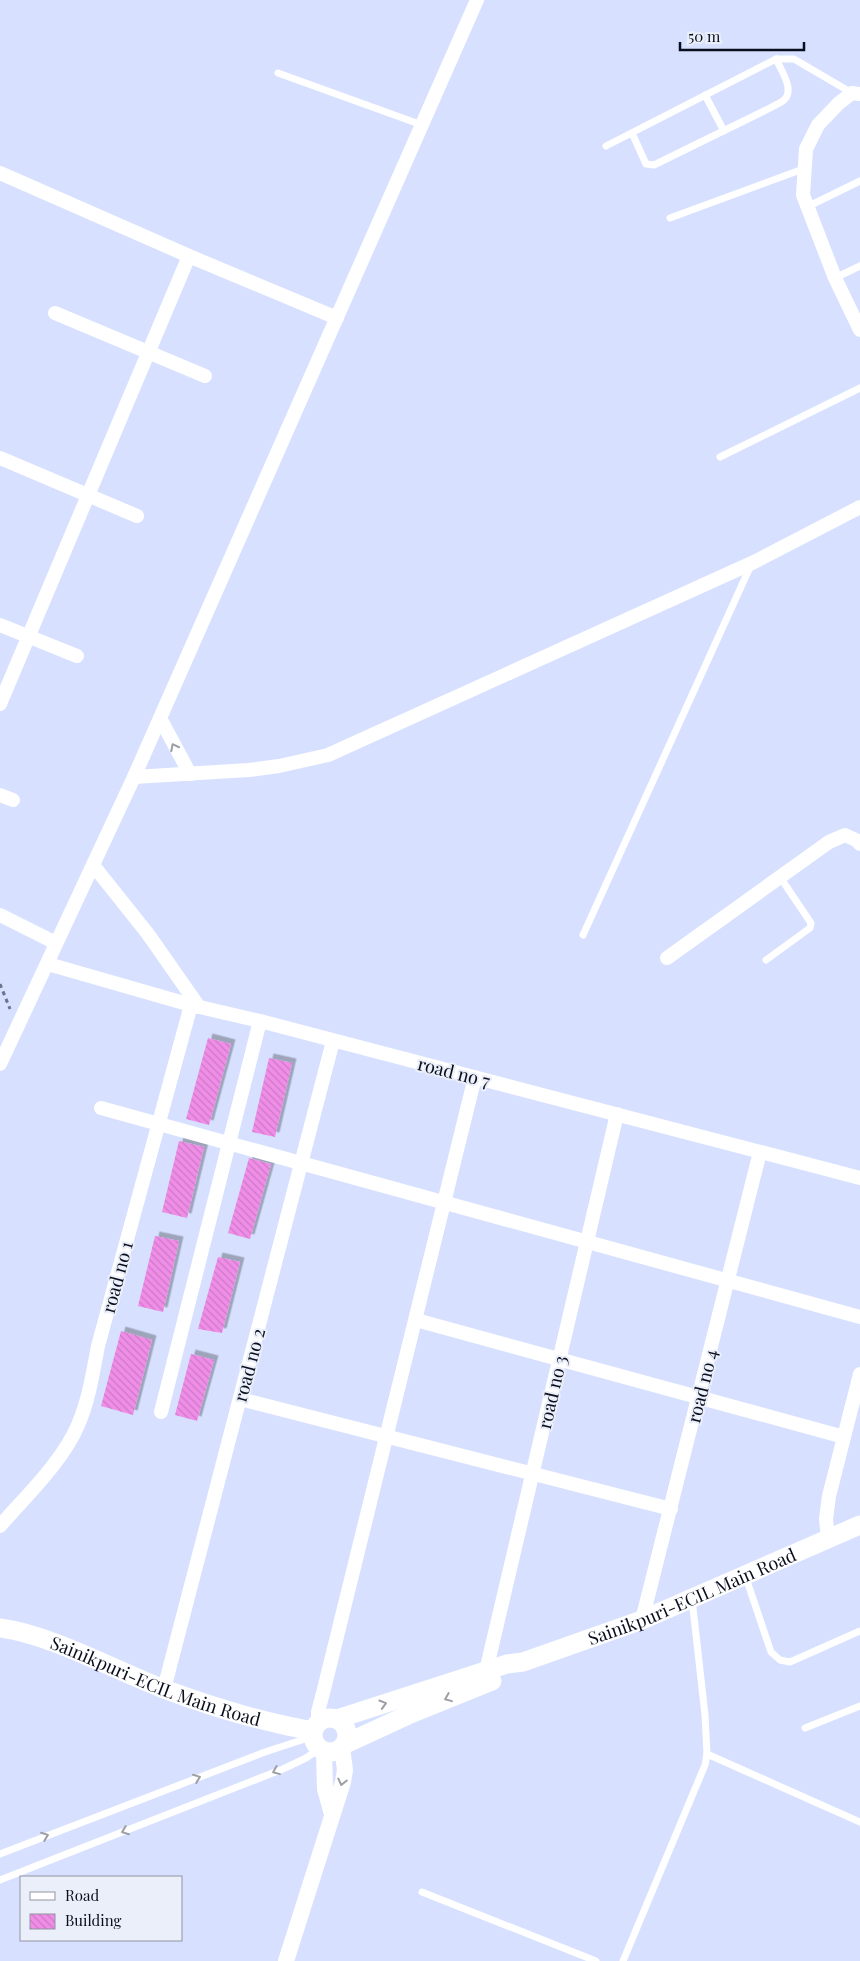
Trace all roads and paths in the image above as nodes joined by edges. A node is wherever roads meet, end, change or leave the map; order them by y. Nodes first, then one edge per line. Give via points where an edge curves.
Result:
1 (477, 0) edge
2 (776, 59) junction
3 (278, 73) dead end
4 (856, 93) edge
5 (705, 95) junction
6 (422, 125) junction
7 (724, 131) junction
8 (632, 133) junction
9 (606, 146) dead end
10 (803, 169) junction
11 (0, 173) edge
12 (860, 181) edge
13 (806, 208) junction
14 (670, 218) dead end
15 (189, 256) junction
16 (860, 266) edge
17 (835, 278) junction
18 (55, 313) dead end
19 (337, 318) junction
20 (860, 330) edge
21 (148, 352) junction
22 (205, 376) dead end
23 (860, 388) edge
24 (0, 458) edge
25 (720, 458) dead end
26 (88, 495) junction
27 (860, 507) edge
28 (137, 516) dead end
29 (752, 563) junction
30 (0, 625) edge
31 (28, 637) junction
32 (77, 656) dead end
33 (0, 704) edge
34 (160, 718) junction
35 (190, 774) junction
36 (134, 777) junction
37 (0, 795) edge
38 (13, 800) dead end
39 (860, 844) edge
40 (93, 865) junction
41 (780, 877) junction
42 (0, 915) edge
43 (583, 935) dead end
44 (56, 943) junction
45 (667, 958) dead end
46 (766, 960) dead end
47 (48, 964) junction
48 (195, 1006) junction
49 (260, 1021) junction
50 (333, 1041) junction
51 (0, 1064) edge
52 (475, 1077) junction
53 (101, 1108) dead end
54 (617, 1114) junction
55 (159, 1124) junction
56 (228, 1144) junction
57 (760, 1152) junction
58 (302, 1163) junction
59 (860, 1178) edge
60 (445, 1203) junction
61 (588, 1242) junction
62 (728, 1281) junction
63 (860, 1317) edge
64 (416, 1320) junction
65 (560, 1360) junction
66 (860, 1374) edge
67 (698, 1398) junction
68 (240, 1399) junction
69 (161, 1412) dead end
70 (387, 1437) junction
71 (844, 1437) junction
72 (532, 1474) junction
73 (670, 1509) junction
74 (860, 1525) edge
75 (0, 1526) edge
76 (828, 1538) junction
77 (745, 1575) junction
78 (692, 1598) junction
79 (642, 1620) junction
80 (0, 1628) edge
81 (860, 1631) edge
82 (523, 1662) junction
83 (486, 1671) junction
84 (164, 1689) junction
85 (860, 1706) edge
86 (805, 1728) dead end
87 (321, 1735) junction
88 (344, 1746) junction
89 (707, 1754) junction
90 (333, 1816) junction
91 (860, 1822) edge
92 (0, 1854) edge
93 (0, 1880) edge
94 (422, 1892) dead end
95 (286, 1961) edge
96 (596, 1961) edge
97 (623, 1961) edge

1 - 6 street
2 - 4 lane via 794,59
2 - 5 lane
2 - 7 lane via 789,88 784,100
3 - 6 lane
4 - 10 street via 838,103 818,125 806,149
5 - 7 lane
5 - 8 lane
6 - 19 street
7 - 8 lane via 654,165 646,164
8 - 9 lane
10 - 13 street
10 - 14 lane
11 - 15 street
12 - 13 lane
13 - 17 street
15 - 19 street
15 - 21 street
16 - 17 lane
17 - 20 street
18 - 21 street
19 - 34 street
21 - 22 street
21 - 26 street
23 - 25 lane
24 - 26 street
26 - 28 street
26 - 31 street
27 - 29 street
29 - 35 street via 328,755 279,766
29 - 43 lane
30 - 31 street
31 - 32 street
31 - 33 street
35 -> 34 street
34 - 36 street
35 - 36 street
36 - 40 street
37 - 38 street
39 - 41 street via 845,835 829,842
40 - 44 street
40 - 48 street via 148,934
41 - 45 street
41 - 46 lane via 811,923 810,928
42 - 44 street
44 - 47 street
47 - 48 street, road no 7
47 - 51 street
48 - 49 street, road no 7
48 - 55 street, road no 1
49 - 50 street, road no 7
49 - 56 street
50 - 52 street, road no 7
50 - 58 street, road no 2
52 - 54 street, road no 7
52 - 60 street
53 - 55 street
54 - 57 street, road no 7
54 - 61 street, road no 3
55 - 56 street
55 - 75 street, road no 1 via 78,1426 52,1468
56 - 58 street
56 - 69 street
57 - 59 street, road no 7
57 - 62 street, road no 4
58 - 60 street
58 - 68 street, road no 2
60 - 61 street
60 - 64 street
61 - 62 street
61 - 65 street, road no 3
62 - 63 street
62 - 67 street, road no 4
64 - 65 street
64 - 70 street
65 - 67 street
65 - 72 street, road no 3
66 - 71 street
67 - 71 street
67 - 73 street, road no 4
68 - 70 street
68 - 84 street, road no 2
70 - 72 street
70 - 87 street via 318,1712
71 - 76 street via 829,1496
72 - 73 street
72 - 83 street, road no 3
73 - 79 street, road no 4
74 - 76 main road, Sainikpuri-ECIL Main Road
76 - 77 main road, Sainikpuri-ECIL Main Road
77 - 78 main road, Sainikpuri-ECIL Main Road
77 - 81 lane via 771,1652 780,1660 790,1662
78 - 79 main road, Sainikpuri-ECIL Main Road
78 - 89 lane
79 - 82 main road, Sainikpuri-ECIL Main Road
80 - 84 main road, Sainikpuri-ECIL Main Road via 58,1645
82 - 83 main road, Sainikpuri-ECIL Main Road
82 -> 88 main road, Sainikpuri-ECIL Main Road via 508,1675 408,1715
87 -> 83 main road, Sainikpuri-ECIL Main Road
84 - 87 main road, Sainikpuri-ECIL Main Road via 260,1720
85 - 86 lane
87 - 88 main road, Sainikpuri-ECIL Main Road via 333,1752
87 - 88 main road via 344,1725 348,1734
87 - 90 street via 325,1789
92 -> 87 lane via 265,1752
87 -> 93 lane via 306,1758 283,1769
88 -> 90 street via 344,1770
89 - 91 lane
89 - 97 lane via 706,1765
90 - 95 street
94 - 96 lane

